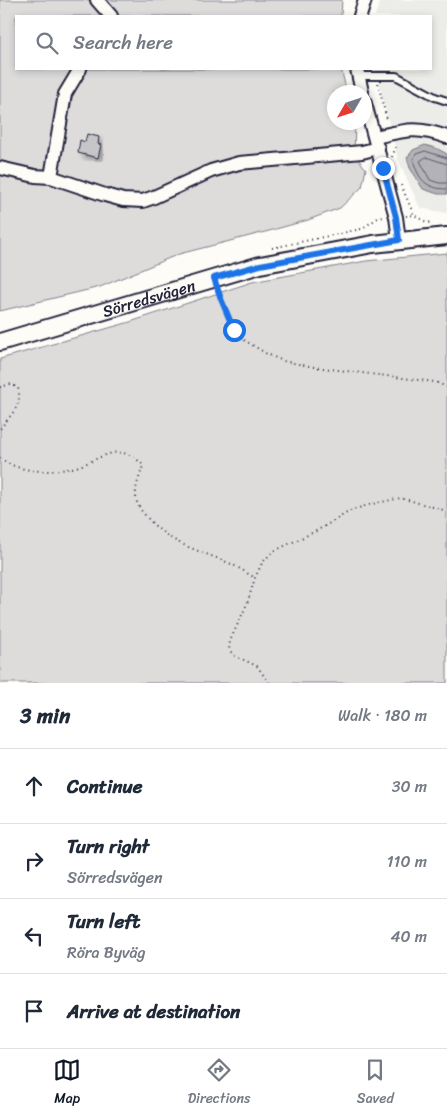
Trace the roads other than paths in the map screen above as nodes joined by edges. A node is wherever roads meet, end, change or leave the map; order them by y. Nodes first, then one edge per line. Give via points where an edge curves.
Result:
1 (97, 0) edge
2 (365, 0) edge
3 (110, 15) edge
4 (360, 15) edge
5 (79, 70) edge
6 (358, 72) edge
7 (361, 85) edge
8 (447, 101) edge
9 (372, 128) edge
10 (447, 137) edge
11 (376, 142) junction
12 (0, 168) edge
13 (51, 176) junction
14 (447, 236) edge
15 (399, 240) junction
16 (0, 342) edge

1 - 3 street
2 - 4 street
5 - 13 street via 65,94
6 - 7 street
6 - 8 lane via 396,76
9 - 11 street
10 - 11 street via 412,129
11 - 13 street via 362,152 239,163 211,171 143,201 123,200
11 - 15 street
12 - 13 street
14 - 15 street, Sörredsvägen
15 - 16 street, Sörredsvägen via 260,265

